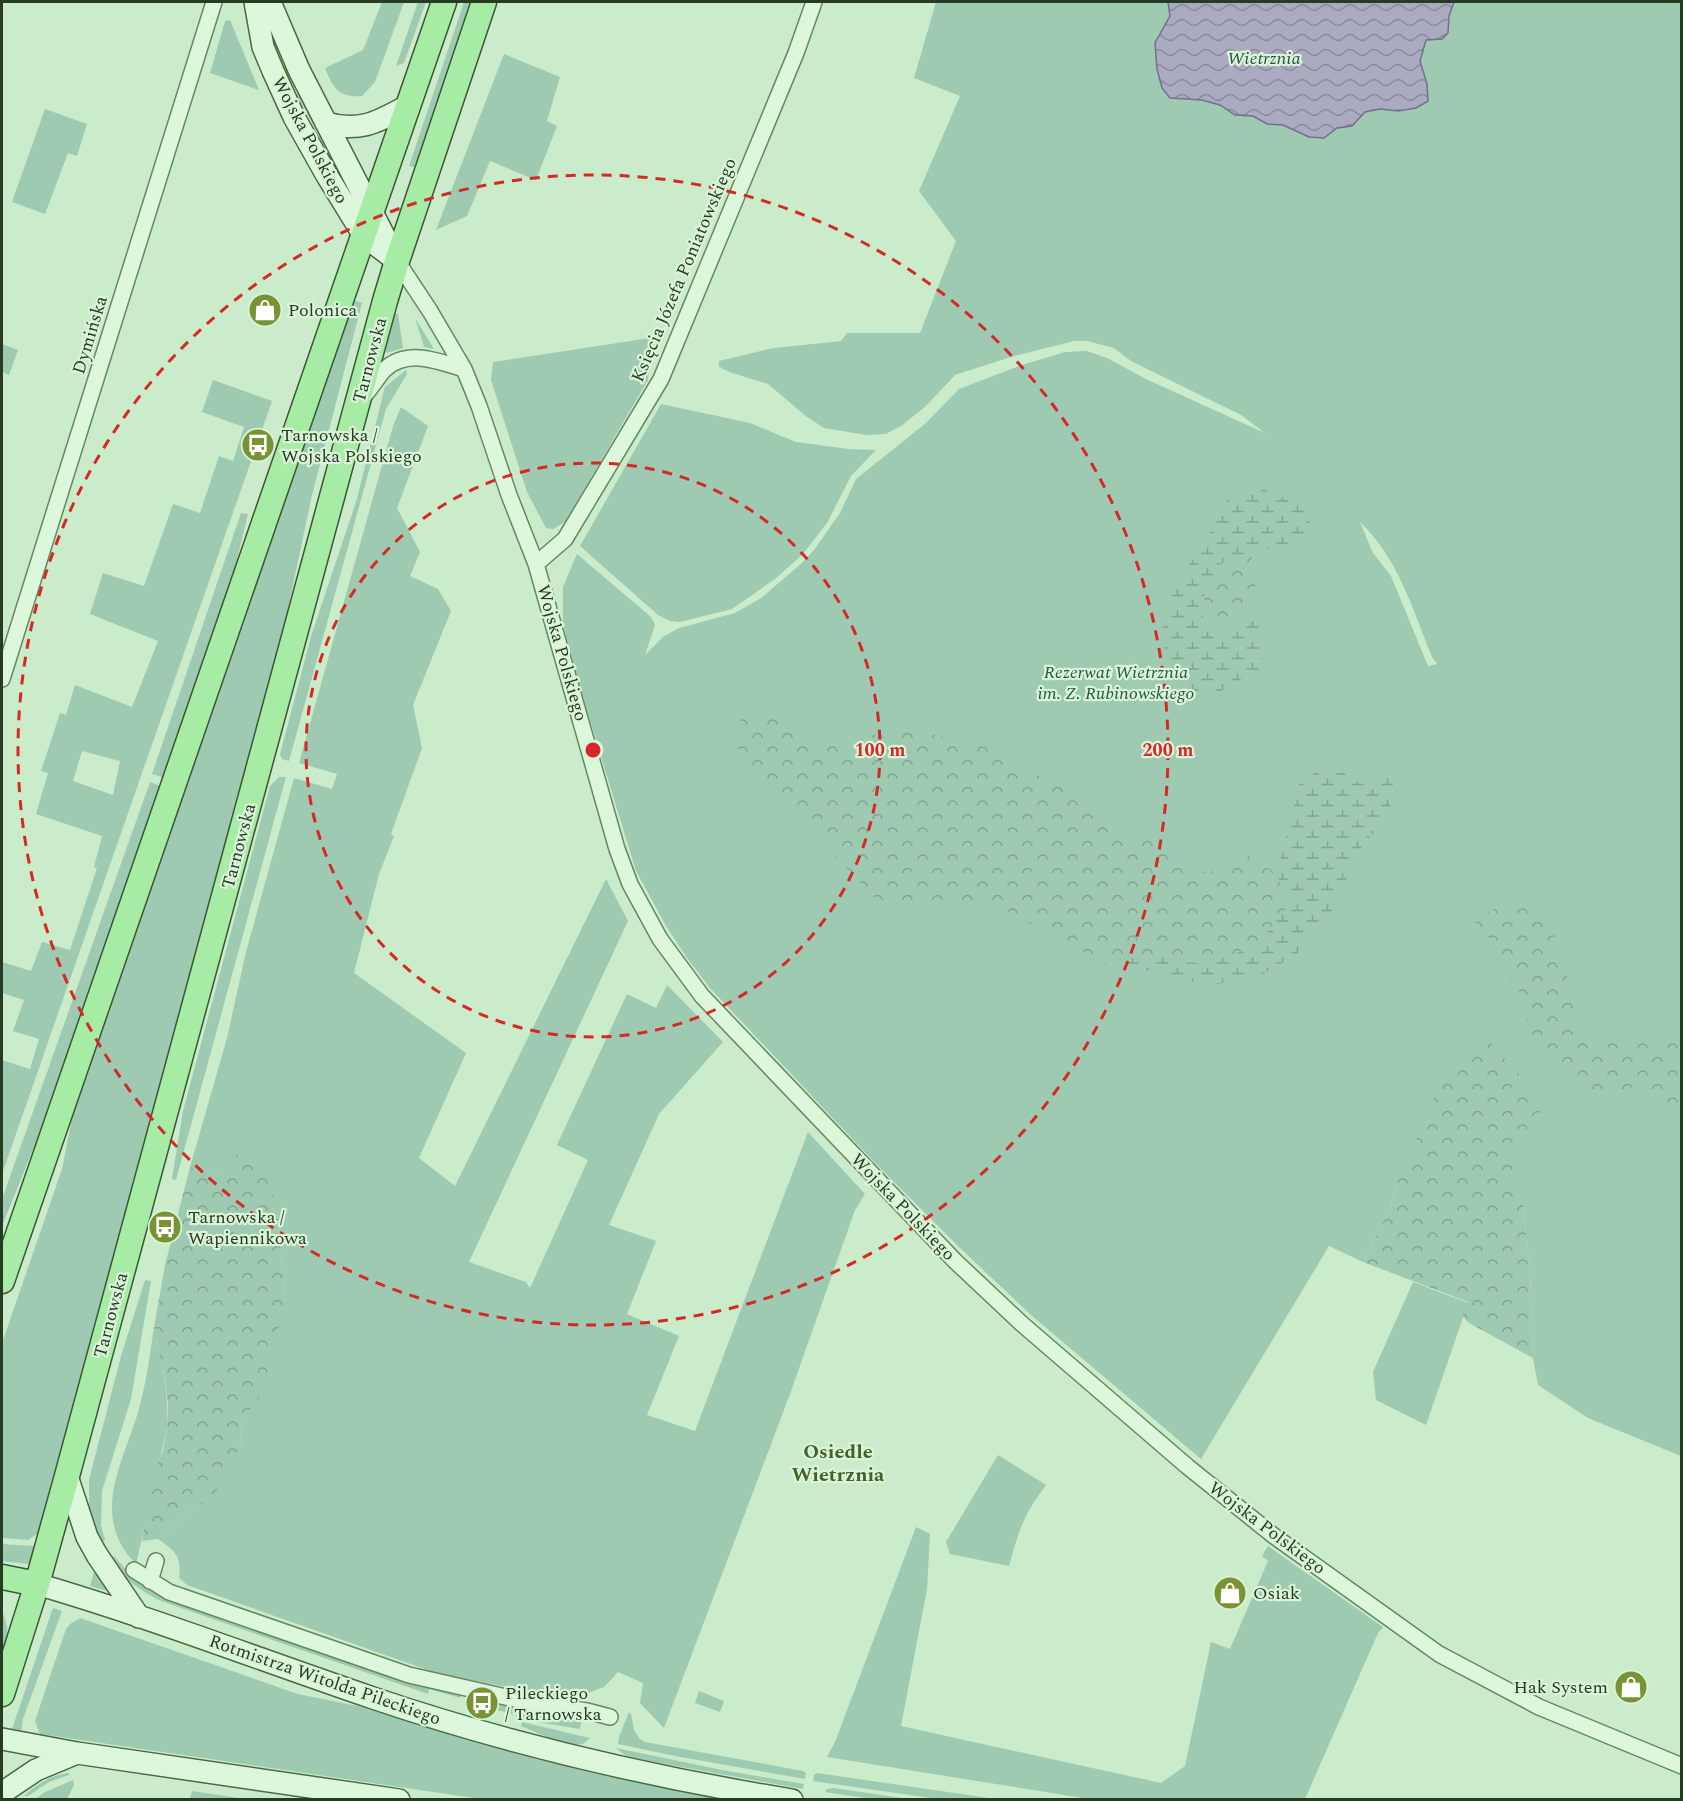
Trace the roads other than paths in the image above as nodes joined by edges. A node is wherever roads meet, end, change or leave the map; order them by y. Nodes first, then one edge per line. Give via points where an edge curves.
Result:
1 (214, 2) edge
2 (255, 2) edge
3 (270, 2) edge
4 (444, 2) edge
5 (484, 2) edge
6 (814, 2) edge
7 (408, 105) junction
8 (326, 123) junction
9 (373, 210) junction
10 (364, 236) junction
11 (397, 261) junction
12 (464, 369) junction
13 (358, 403) junction
14 (536, 564) junction
15 (8, 640) edge
16 (2, 679) edge
17 (2, 1281) edge
18 (67, 1476) junction
19 (156, 1561) dead end
20 (134, 1570) dead end
21 (2, 1577) edge
22 (150, 1581) junction
23 (37, 1584) junction
24 (139, 1617) junction
25 (2, 1694) edge
26 (610, 1717) dead end
27 (2, 1739) edge
28 (77, 1753) junction
29 (1682, 1766) edge
30 (2, 1793) edge
31 (399, 1800) edge
32 (792, 1800) edge

1 - 15 street, Dymińska
2 - 10 main road, Wojska Polskiego via 263,47 294,117
3 - 8 main road, Wojska Polskiego
4 - 7 main road
5 - 11 main road, Tarnowska
6 - 14 street, Księcia Józefa Poniatowskiego via 661,379 565,539
7 - 8 main road via 375,123 343,128
7 - 9 main road
8 - 9 main road, Wojska Polskiego
9 - 10 main road
9 - 11 main road, Wojska Polskiego
10 - 11 main road, Wojska Polskiego
10 - 17 main road
11 - 12 street, Wojska Polskiego
11 - 13 main road, Tarnowska
12 - 13 street via 424,358 405,358 385,370
12 - 14 street, Wojska Polskiego
13 - 18 main road, Tarnowska
14 - 29 street, Wojska Polskiego via 630,884 660,939 702,996 858,1162 1022,1324 1274,1536 1439,1654 1539,1707
15 - 16 street, Dymińska
18 - 23 main road, Tarnowska
18 - 24 main road via 87,1537
19 - 22 street
20 - 22 street
21 - 23 main road
22 - 26 street via 169,1592 409,1675
23 - 24 main road, Rotmistrza Witolda Pileckiego
23 - 25 main road, Tarnowska
24 - 32 main road, Rotmistrza Witolda Pileckiego via 373,1698 532,1746
27 - 28 main road
28 - 30 main road via 36,1770
28 - 31 main road

